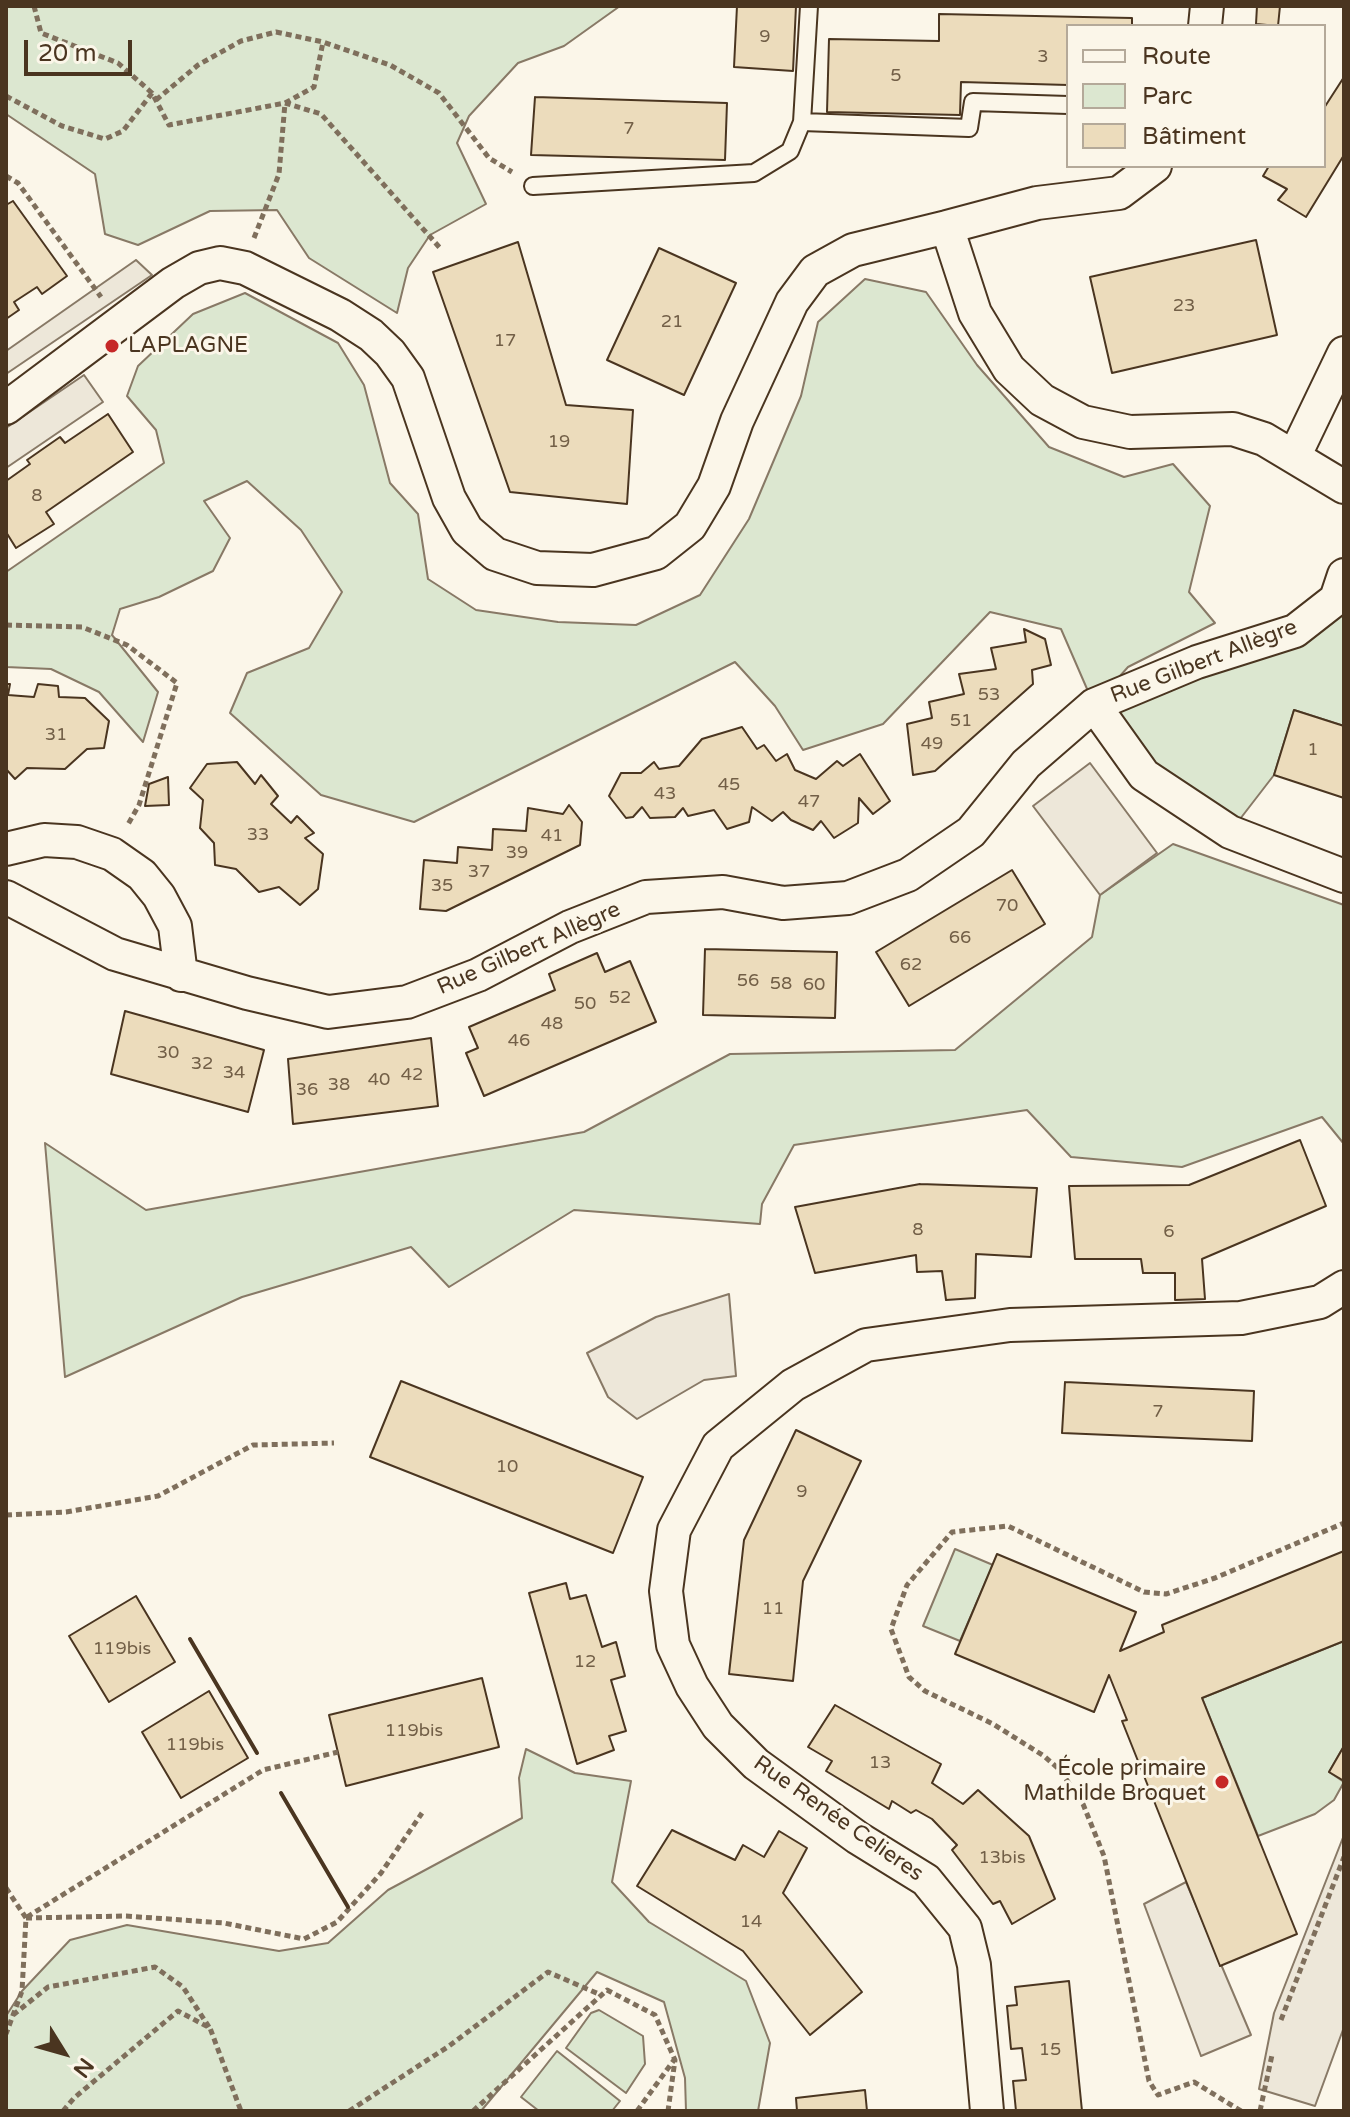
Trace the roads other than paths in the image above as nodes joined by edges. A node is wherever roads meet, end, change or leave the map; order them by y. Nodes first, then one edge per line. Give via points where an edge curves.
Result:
1 (809, 6) edge
2 (1066, 105) edge
3 (802, 122) junction
4 (1152, 168) edge
5 (533, 186) road end
6 (947, 227) junction
7 (1344, 353) edge
8 (6, 408) edge
9 (1295, 455) junction
10 (1344, 487) edge
11 (1344, 575) edge
12 (1094, 705) junction
13 (6, 849) edge
14 (1344, 876) edge
15 (6, 897) edge
16 (181, 975) junction
17 (1344, 1287) edge
18 (987, 2111) edge

1 - 3 lane
2 - 3 lane via 973,102 969,128
3 - 5 lane via 790,151 754,173
4 - 6 street via 1119,193 1037,203
6 - 8 street via 853,250 815,271 792,302 737,421 714,486 690,526 656,553 593,570 537,568 495,554 467,530 449,498 408,378 390,353 340,315 245,268 220,263 199,268
6 - 9 street via 975,313 1009,369 1042,400 1083,422 1118,429 1233,429
7 - 9 street
9 - 10 street
11 - 12 street, Rue Gilbert Allègre via 1336,599 1295,631 1197,662
12 - 14 street via 1144,775 1230,832
12 - 16 street, Rue Gilbert Allègre via 1026,764 971,832 908,875 848,898 783,903 723,892 646,897 407,1002 328,1012
13 - 16 street via 44,840 77,842 112,854 142,875 175,926
15 - 16 street, Rue Gilbert Allègre via 115,954
17 - 18 street, Rue Renée Celieres via 1320,1302 1241,1318 1010,1325 866,1345 793,1385 718,1446 674,1530 666,1591 673,1645 718,1726 756,1764 926,1880 965,1928 974,1965

